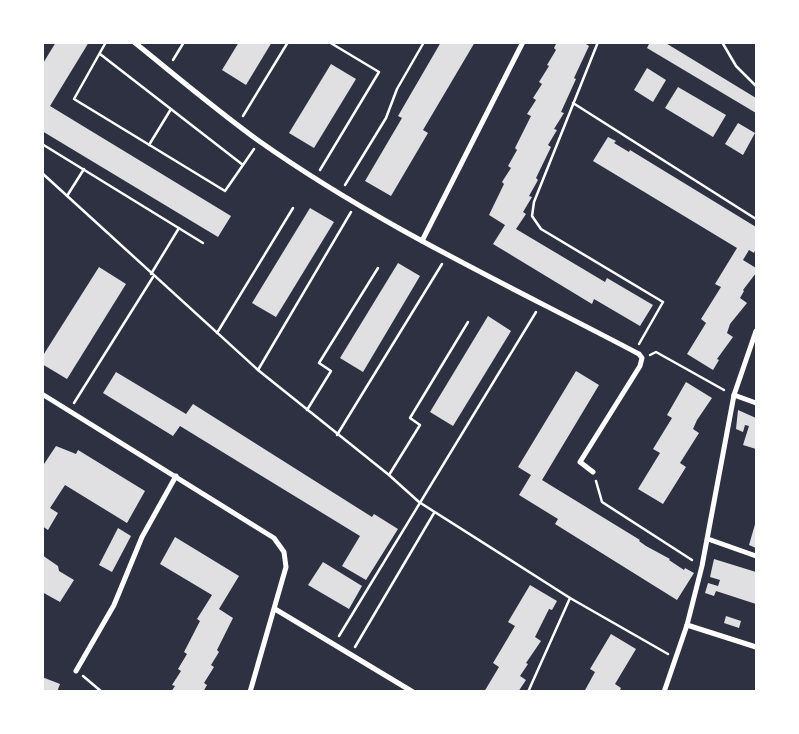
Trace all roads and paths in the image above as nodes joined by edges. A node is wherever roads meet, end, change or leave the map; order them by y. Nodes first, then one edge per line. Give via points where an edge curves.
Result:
1 (106, 42) edge
2 (134, 42) edge
3 (184, 42) edge
4 (288, 42) edge
5 (329, 42) edge
6 (424, 42) edge
7 (523, 42) edge
8 (598, 42) edge
9 (722, 42) edge
10 (100, 54) junction
11 (168, 70) junction
12 (756, 86) edge
13 (573, 103) junction
14 (171, 109) junction
15 (238, 125) junction
16 (259, 141) junction
17 (42, 144) edge
18 (149, 145) junction
19 (243, 165) junction
20 (84, 169) junction
21 (42, 173) edge
22 (315, 178) junction
23 (340, 194) junction
24 (67, 196) junction
25 (293, 208) dead end
26 (756, 219) edge
27 (344, 224) dead end
28 (179, 228) junction
29 (422, 241) junction
30 (203, 243) dead end
31 (447, 256) junction
32 (378, 268) dead end
33 (152, 276) junction
34 (541, 304) junction
35 (468, 322) dead end
36 (756, 332) edge
37 (216, 333) junction
38 (635, 352) junction
39 (642, 358) junction
40 (258, 370) junction
41 (42, 394) edge
42 (734, 395) junction
43 (756, 403) edge
44 (70, 410) junction
45 (307, 410) junction
46 (337, 435) junction
47 (593, 472) joint
48 (389, 475) junction
49 (176, 476) junction
50 (419, 502) junction
51 (434, 513) junction
52 (708, 539) junction
53 (756, 556) edge
54 (702, 566) junction
55 (570, 598) junction
56 (275, 609) junction
57 (687, 625) junction
58 (335, 644) junction
59 (756, 647) edge
60 (351, 654) junction
61 (676, 658) junction
62 (76, 671) joint
63 (102, 692) edge
64 (250, 692) edge
65 (413, 692) edge
66 (528, 692) edge
67 (664, 692) edge

1 - 10 path
2 - 11 street
3 - 11 path
4 - 15 path
5 - 22 path via 378,72
6 - 23 path via 397,89 386,118
7 - 29 street
8 - 13 path
9 - 12 path via 736,66
10 - 14 path
10 - 18 path via 74,100
11 - 15 street
13 - 26 path
13 - 38 path via 534,202 532,216 541,229 663,302
14 - 18 path
14 - 19 path
15 - 16 street
16 - 19 path
16 - 22 street
17 - 20 path
18 - 19 path via 225,191
20 - 24 path
20 - 28 path
21 - 24 path
22 - 23 street
23 - 29 street
24 - 33 path
25 - 37 path
27 - 40 path
28 - 30 path
28 - 33 path
29 - 31 street
31 - 34 street
31 - 46 path
32 - 45 path via 319,363 331,371
33 - 37 path
33 - 44 path
34 - 38 street
34 - 50 path
35 - 48 path via 410,418 420,424
36 - 42 street
37 - 40 path
38 - 39 street
39 - 42 path via 656,352
39 - 47 street via 580,462
40 - 45 path
41 - 44 street
42 - 43 street
42 - 52 street
44 - 49 street
45 - 46 path
46 - 48 path
47 - 54 path via 602,502
48 - 50 path
49 - 56 street via 274,538 284,552 286,567
49 - 62 street via 142,537 114,606
50 - 51 path
50 - 58 path
51 - 55 path
51 - 60 path
52 - 53 street
52 - 54 street
54 - 57 street
55 - 61 path
55 - 66 path
56 - 58 street
56 - 64 street
57 - 59 street
57 - 61 street
58 - 60 street
60 - 65 street
61 - 67 street
62 - 63 path

